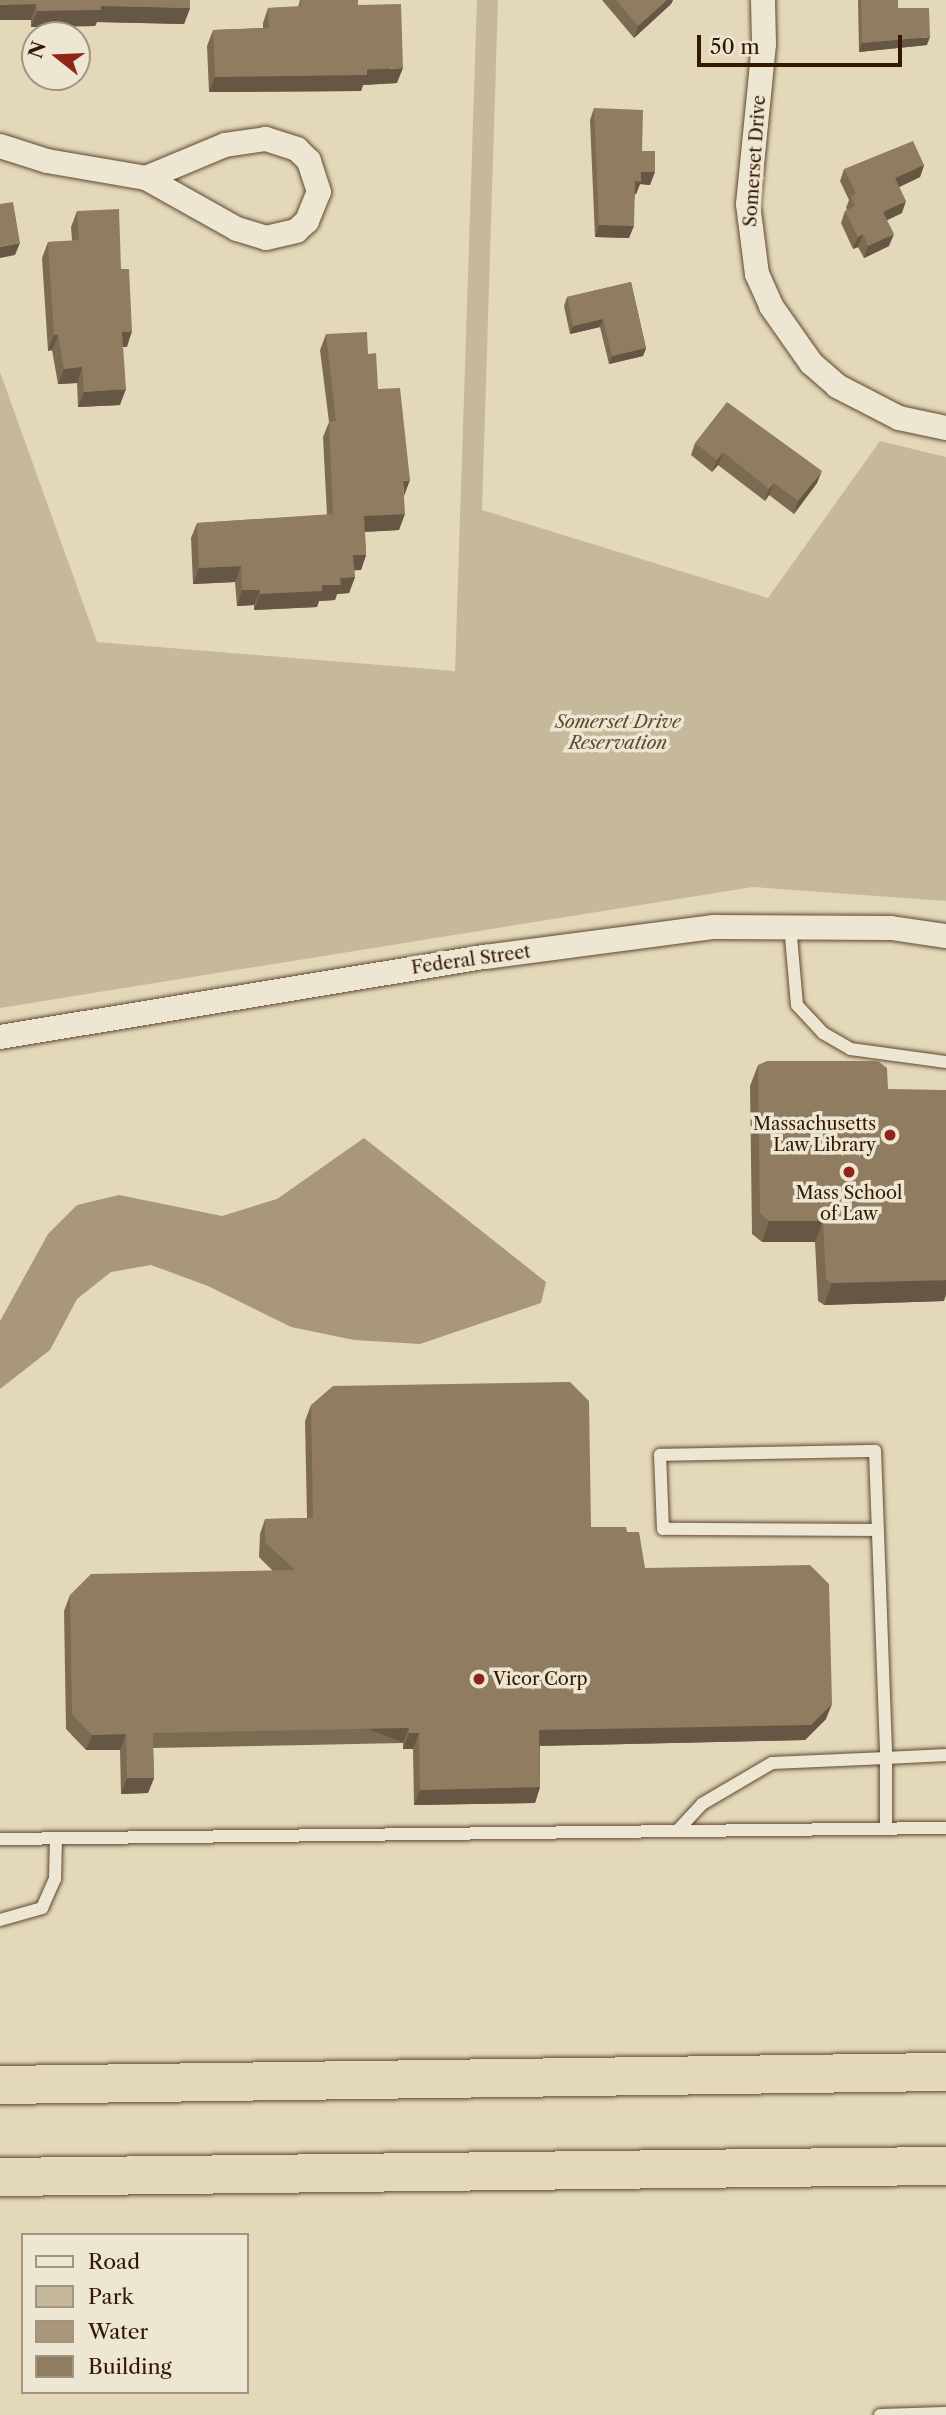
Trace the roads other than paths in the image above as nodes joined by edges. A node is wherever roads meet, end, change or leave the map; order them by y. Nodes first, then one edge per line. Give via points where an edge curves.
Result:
1 (763, 0) edge
2 (0, 146) edge
3 (146, 178) junction
4 (946, 428) edge
5 (790, 925) junction
6 (946, 936) edge
7 (0, 1037) edge
8 (946, 1062) edge
9 (875, 1530) junction
10 (946, 1755) edge
11 (886, 1758) junction
12 (886, 1827) junction
13 (946, 1828) edge
14 (677, 1830) junction
15 (0, 1839) edge
16 (56, 1839) junction
17 (0, 1920) edge
18 (946, 2072) edge
19 (0, 2085) edge
20 (946, 2166) edge
21 (0, 2177) edge
22 (946, 2413) edge
23 (880, 2415) edge

1 - 4 street, Somerset Drive via 764,44 748,204 755,262 771,306 796,345 837,386 899,418
2 - 3 street via 47,161
3 - 3 street via 237,229 266,238 296,231 307,221 319,192 316,175 303,155 282,142 266,139 225,145
5 - 6 street, Federal Street via 891,928
5 - 7 street, Federal Street via 714,927 485,957
5 - 8 lane via 797,1004 823,1032 851,1049
9 - 9 lane via 663,1529 660,1455 875,1451
9 - 11 lane
10 - 11 lane
11 - 12 lane
11 - 14 lane via 772,1763 702,1804
12 - 13 lane
12 - 14 lane
14 - 16 lane
15 - 16 lane
16 - 17 lane via 55,1879 42,1908
18 - 19 highway
20 - 21 highway
22 - 23 lane

